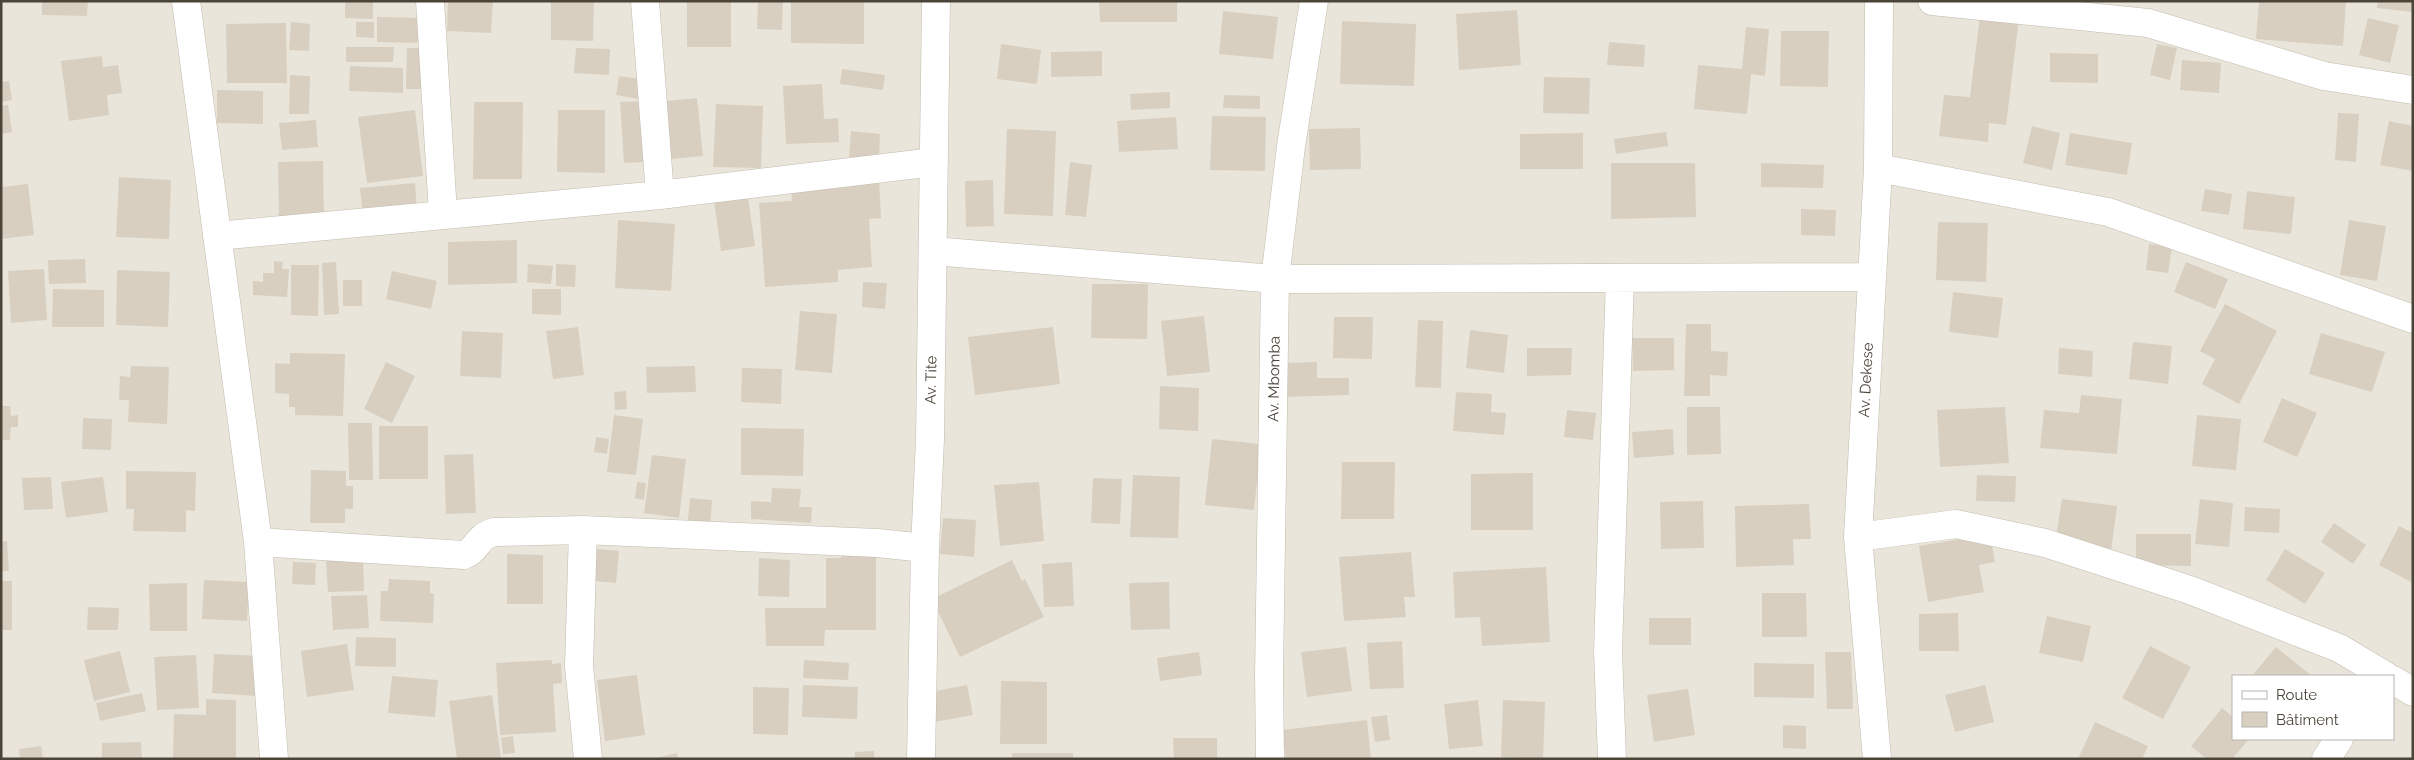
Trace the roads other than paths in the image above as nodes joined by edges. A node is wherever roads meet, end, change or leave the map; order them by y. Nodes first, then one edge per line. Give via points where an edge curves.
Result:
1 (186, 1) edge
2 (430, 1) edge
3 (645, 1) edge
4 (936, 1) edge
5 (1314, 1) edge
6 (1879, 1) edge
7 (1932, 1) edge
8 (2413, 90) edge
9 (934, 162) junction
10 (1878, 168) junction
11 (660, 195) junction
12 (443, 214) junction
13 (217, 236) junction
14 (932, 251) junction
15 (1871, 277) junction
16 (1620, 278) junction
17 (1276, 279) junction
18 (2413, 319) edge
19 (583, 530) junction
20 (1858, 537) junction
21 (258, 542) junction
22 (924, 548) junction
23 (2383, 675) edge
24 (2394, 681) edge
25 (2413, 692) edge
26 (2338, 740) edge
27 (274, 759) edge
28 (588, 759) edge
29 (921, 759) edge
30 (1270, 759) edge
31 (1612, 759) edge
32 (1876, 759) edge
33 (2326, 759) edge

1 - 13 street
2 - 12 street
3 - 11 street
4 - 9 street, Av. Tite
5 - 17 street, Av. Mbomba via 1291,146
6 - 10 street, Av. Dekese
7 - 8 street via 2148,23 2324,76
9 - 11 street
9 - 14 street, Av. Tite
10 - 15 street, Av. Dekese
10 - 18 street via 2108,212
11 - 12 street
12 - 13 street
13 - 21 street
14 - 17 street
14 - 22 street, Av. Tite via 930,439
15 - 16 street
15 - 20 street, Av. Dekese
16 - 17 street
16 - 31 street via 1608,651
17 - 30 street, Av. Mbomba
19 - 21 street via 483,534 464,555
19 - 22 street via 877,543
19 - 28 street via 580,666
20 - 23 street via 1956,524 2045,543 2198,593 2339,648
20 - 32 street, Av. Dekese
21 - 27 street
22 - 29 street, Av. Tite
24 - 25 street
26 - 33 street

